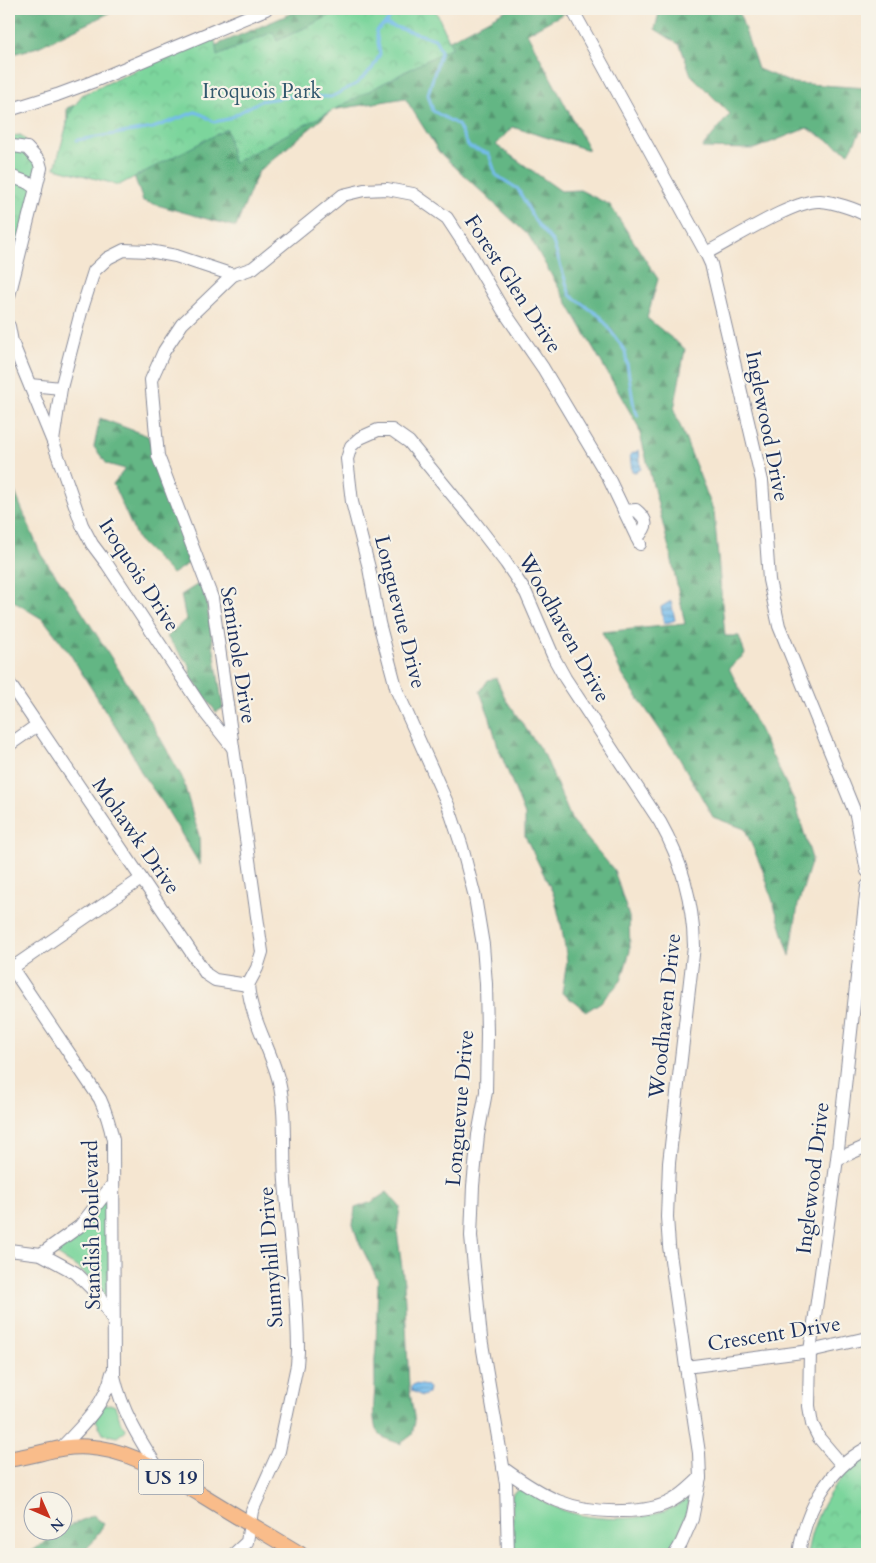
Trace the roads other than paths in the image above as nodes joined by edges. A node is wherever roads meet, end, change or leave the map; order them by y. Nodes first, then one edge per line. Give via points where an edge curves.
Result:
1 (266, 9) edge
2 (572, 9) edge
3 (9, 110) edge
4 (9, 148) edge
5 (9, 175) edge
6 (36, 190) junction
7 (867, 216) edge
8 (706, 253) junction
9 (233, 275) junction
10 (9, 296) edge
11 (9, 326) edge
12 (30, 385) junction
13 (60, 388) junction
14 (378, 430) joint
15 (53, 442) junction
16 (639, 541) dead end
17 (9, 683) edge
18 (36, 726) junction
19 (9, 745) edge
20 (232, 748) junction
21 (867, 871) edge
22 (141, 879) junction
23 (867, 886) edge
24 (10, 969) edge
25 (248, 985) junction
26 (867, 1146) edge
27 (837, 1159) junction
28 (113, 1184) junction
29 (9, 1250) edge
30 (41, 1254) junction
31 (113, 1321) junction
32 (867, 1338) edge
33 (810, 1351) junction
34 (113, 1363) junction
35 (686, 1367) junction
36 (60, 1448) junction
37 (867, 1448) edge
38 (28, 1456) junction
39 (9, 1459) edge
40 (842, 1465) junction
41 (9, 1468) edge
42 (503, 1468) junction
43 (159, 1470) junction
44 (700, 1478) junction
45 (250, 1524) junction
46 (234, 1554) edge
47 (300, 1554) edge
48 (508, 1554) edge
49 (675, 1554) edge
50 (799, 1554) edge

1 - 3 street via 92,82
2 - 8 street, Inglewood Drive
4 - 6 street via 27,148 39,161 41,168
5 - 6 street via 32,184
6 - 10 street
7 - 8 street via 858,210 820,201 805,203 789,208
8 - 21 street, Inglewood Drive via 762,481 769,580 778,626 856,815
9 - 13 street via 176,256 149,251 124,250 108,258 94,272
9 - 16 street, Forest Glen Drive via 253,268 343,196 364,190 387,189 413,194 447,218 470,253 608,477
9 - 20 street, Seminole Drive via 182,324 164,351 151,380 158,456 212,598
11 - 12 street, Iroquois Drive via 12,342
12 - 13 street
12 - 15 street, Iroquois Drive
13 - 15 street
14 - 35 street, Woodhaven Drive via 392,430 409,442 506,563 526,593 565,678 667,834 679,860 694,924 694,952 669,1163 667,1218
14 - 42 street, Longuevue Drive via 351,446 347,459 352,502 397,691 448,805 475,897 483,945 486,1092 478,1135 471,1236 481,1338
15 - 20 street, Iroquois Drive via 92,544
17 - 18 street, Mohawk Drive
18 - 19 street
18 - 22 street, Mohawk Drive
20 - 25 street, Seminole Drive via 262,952
22 - 24 street
22 - 25 street, Mohawk Drive via 206,974 224,983
23 - 27 street, Inglewood Drive
24 - 28 street, Standish Boulevard via 100,1099 113,1140
25 - 45 street, Sunnyhill Drive via 251,1006 282,1098 285,1181 298,1339 297,1365 282,1441
26 - 27 street
27 - 33 street, Inglewood Drive
28 - 30 street via 80,1226
28 - 31 street, Standish Boulevard
29 - 30 street
30 - 31 street via 76,1273 100,1297
31 - 34 street, Standish Boulevard
32 - 33 street, Crescent Drive
33 - 35 street, Crescent Drive
33 - 40 street, Inglewood Drive via 809,1406 812,1424 819,1438
34 - 36 street via 108,1388 99,1406
34 - 43 street, Standish Boulevard via 125,1411
35 - 44 street, Woodhaven Drive
36 - 38 main road, US 19
36 - 43 main road, US 19 via 85,1446 110,1450 133,1456
37 - 40 street
38 - 39 main road, US 19
38 - 41 street
40 - 50 street via 811,1512
42 - 44 street via 564,1504 604,1511 630,1511 663,1505 679,1497
42 - 48 street, Longuevue Drive
43 - 45 main road, US 19
44 - 49 street, Woodhaven Drive via 692,1519
45 - 46 street, Sunnyhill Drive via 247,1542
45 - 47 main road, US 19

